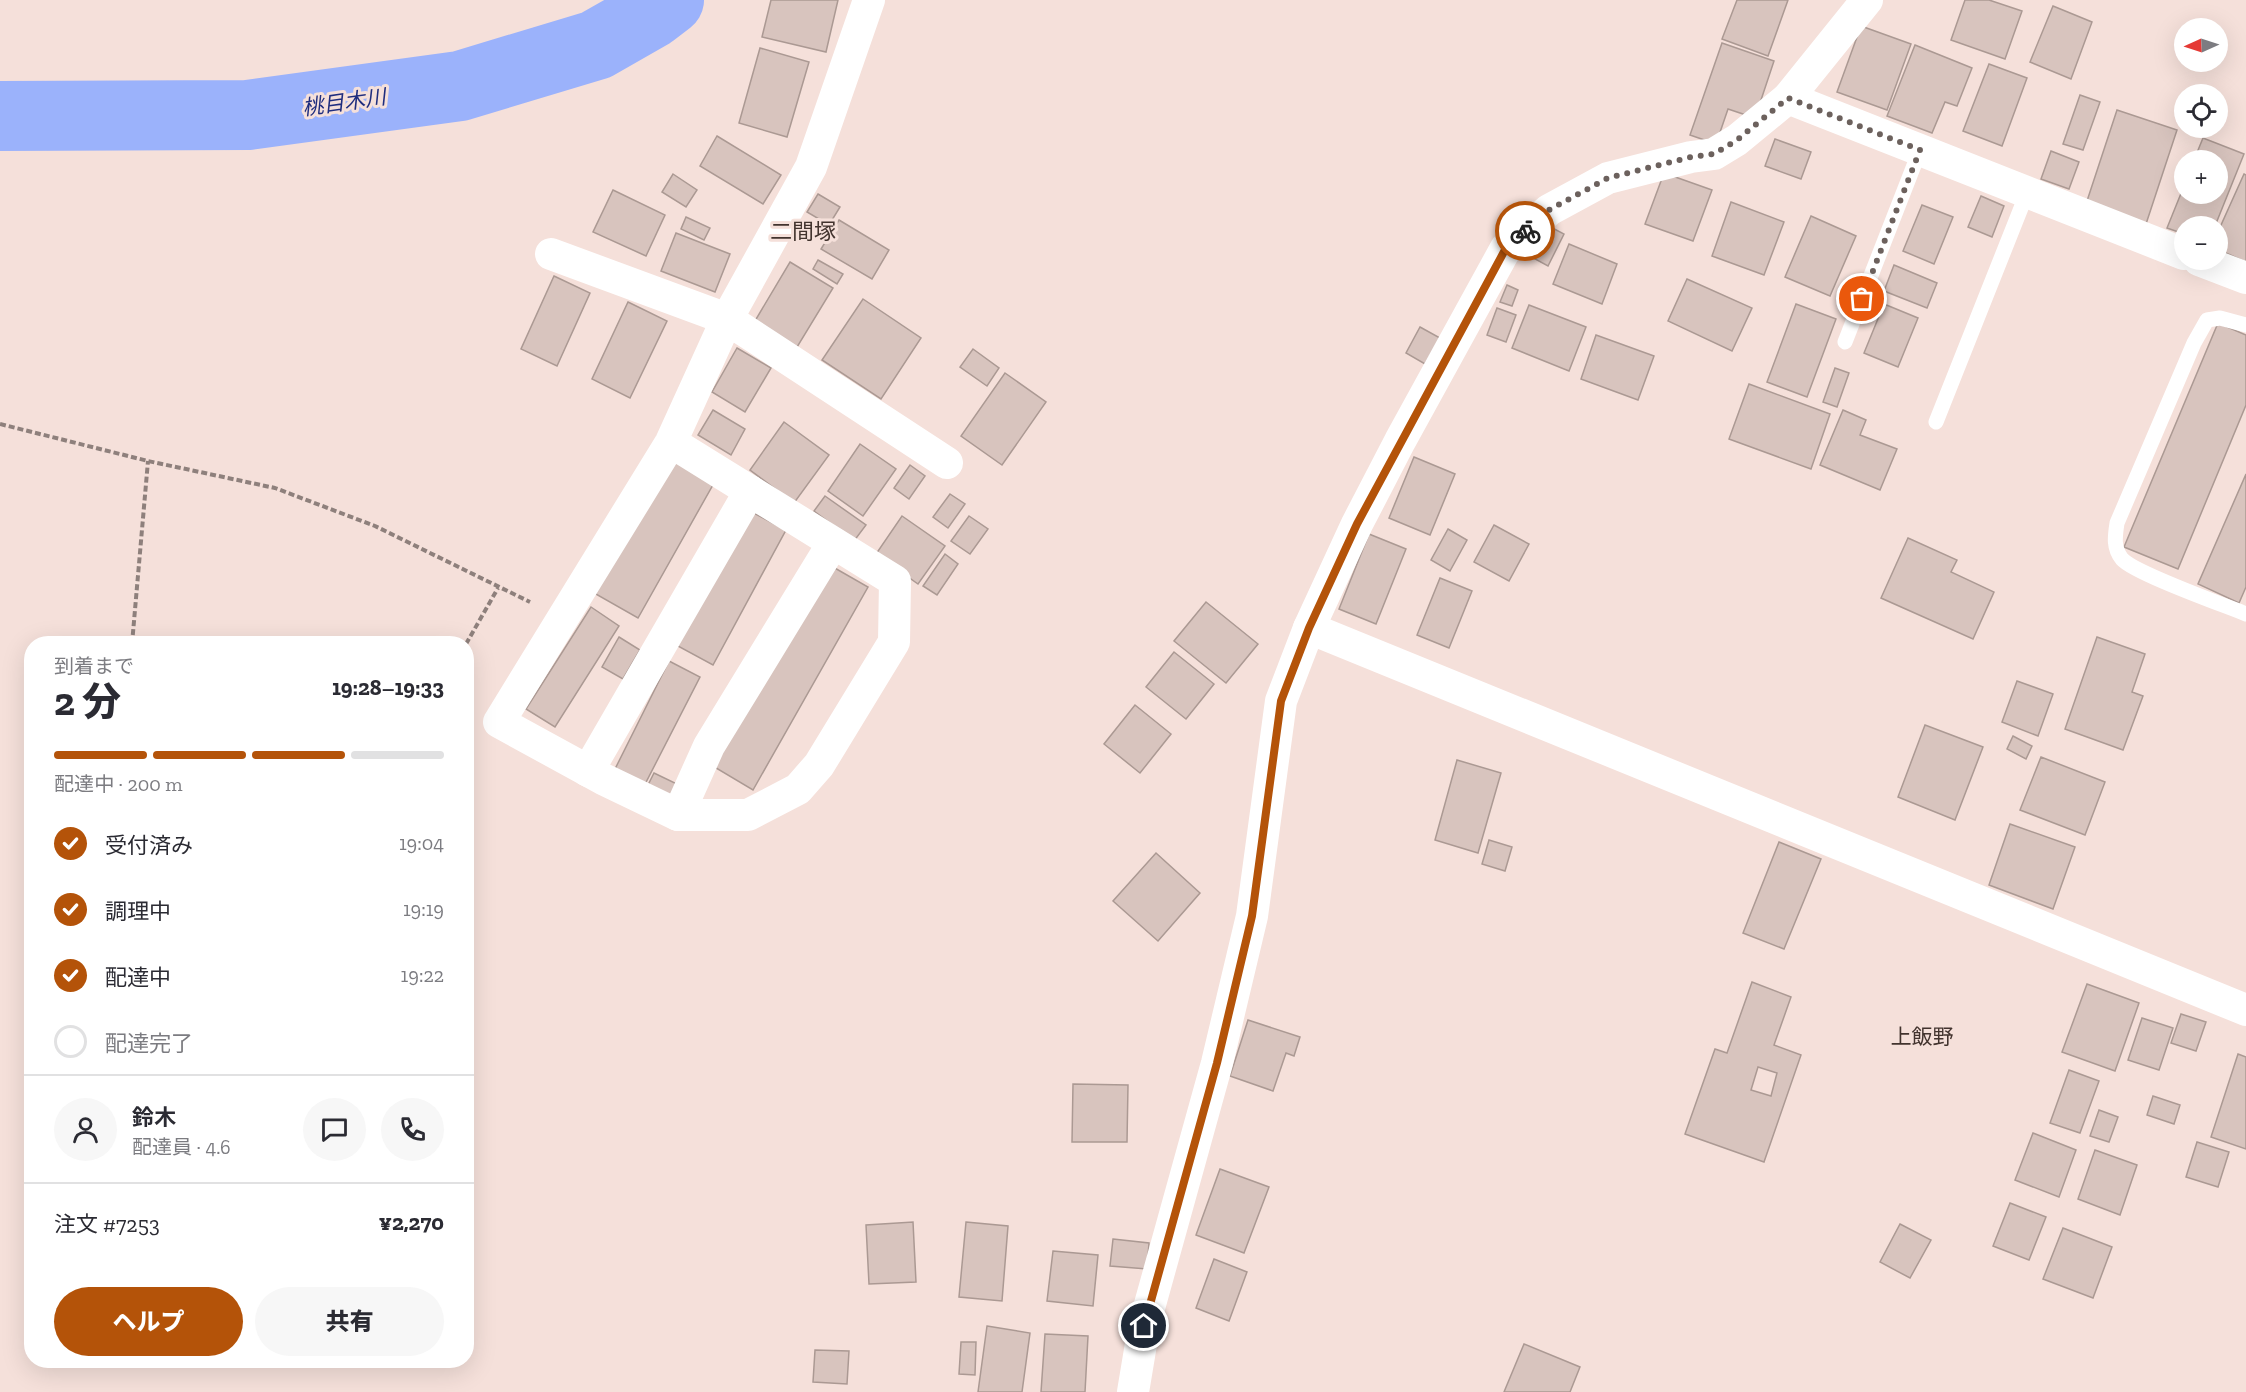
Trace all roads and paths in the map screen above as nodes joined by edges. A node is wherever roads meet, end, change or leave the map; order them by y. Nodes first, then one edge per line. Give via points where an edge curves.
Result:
1 (870, 0) edge
2 (1867, 0) edge
3 (1788, 98) junction
4 (1920, 150) junction
5 (2028, 193) junction
6 (2174, 250) edge
7 (551, 254) dead end
8 (2225, 270) edge
9 (2246, 278) edge
10 (727, 319) junction
11 (2246, 325) edge
12 (1845, 342) dead end
13 (1936, 422) dead end
14 (0, 424) edge
15 (671, 442) junction
16 (148, 461) junction
17 (947, 463) dead end
18 (750, 491) junction
19 (833, 543) junction
20 (498, 588) junction
21 (2246, 614) edge
22 (563, 617) junction
23 (1309, 628) junction
24 (133, 636) edge
25 (471, 636) edge
26 (588, 771) junction
27 (678, 815) junction
28 (2246, 1010) edge
29 (1133, 1392) edge

1 - 10 street via 811,166
2 - 3 street
3 - 4 street
3 - 23 street via 1714,154 1608,178 1549,210 1506,248 1373,493
4 - 5 street
4 - 12 lane
5 - 6 street
5 - 13 lane
7 - 10 street
8 - 9 street
10 - 15 street
10 - 17 street
11 - 21 lane via 2220,318 2207,320 2117,524 2114,542 2122,560
14 - 16 path
15 - 18 street
15 - 22 street
16 - 20 path via 275,488 375,526
16 - 24 path
18 - 19 street
18 - 26 street
19 - 27 street via 709,746
19 - 27 street via 895,581 894,642 819,765 798,789 747,815
20 - 22 path
20 - 25 path
22 - 26 street via 499,722
23 - 28 street
23 - 29 street via 1281,701 1252,916 1217,1063 1144,1326
26 - 27 street

